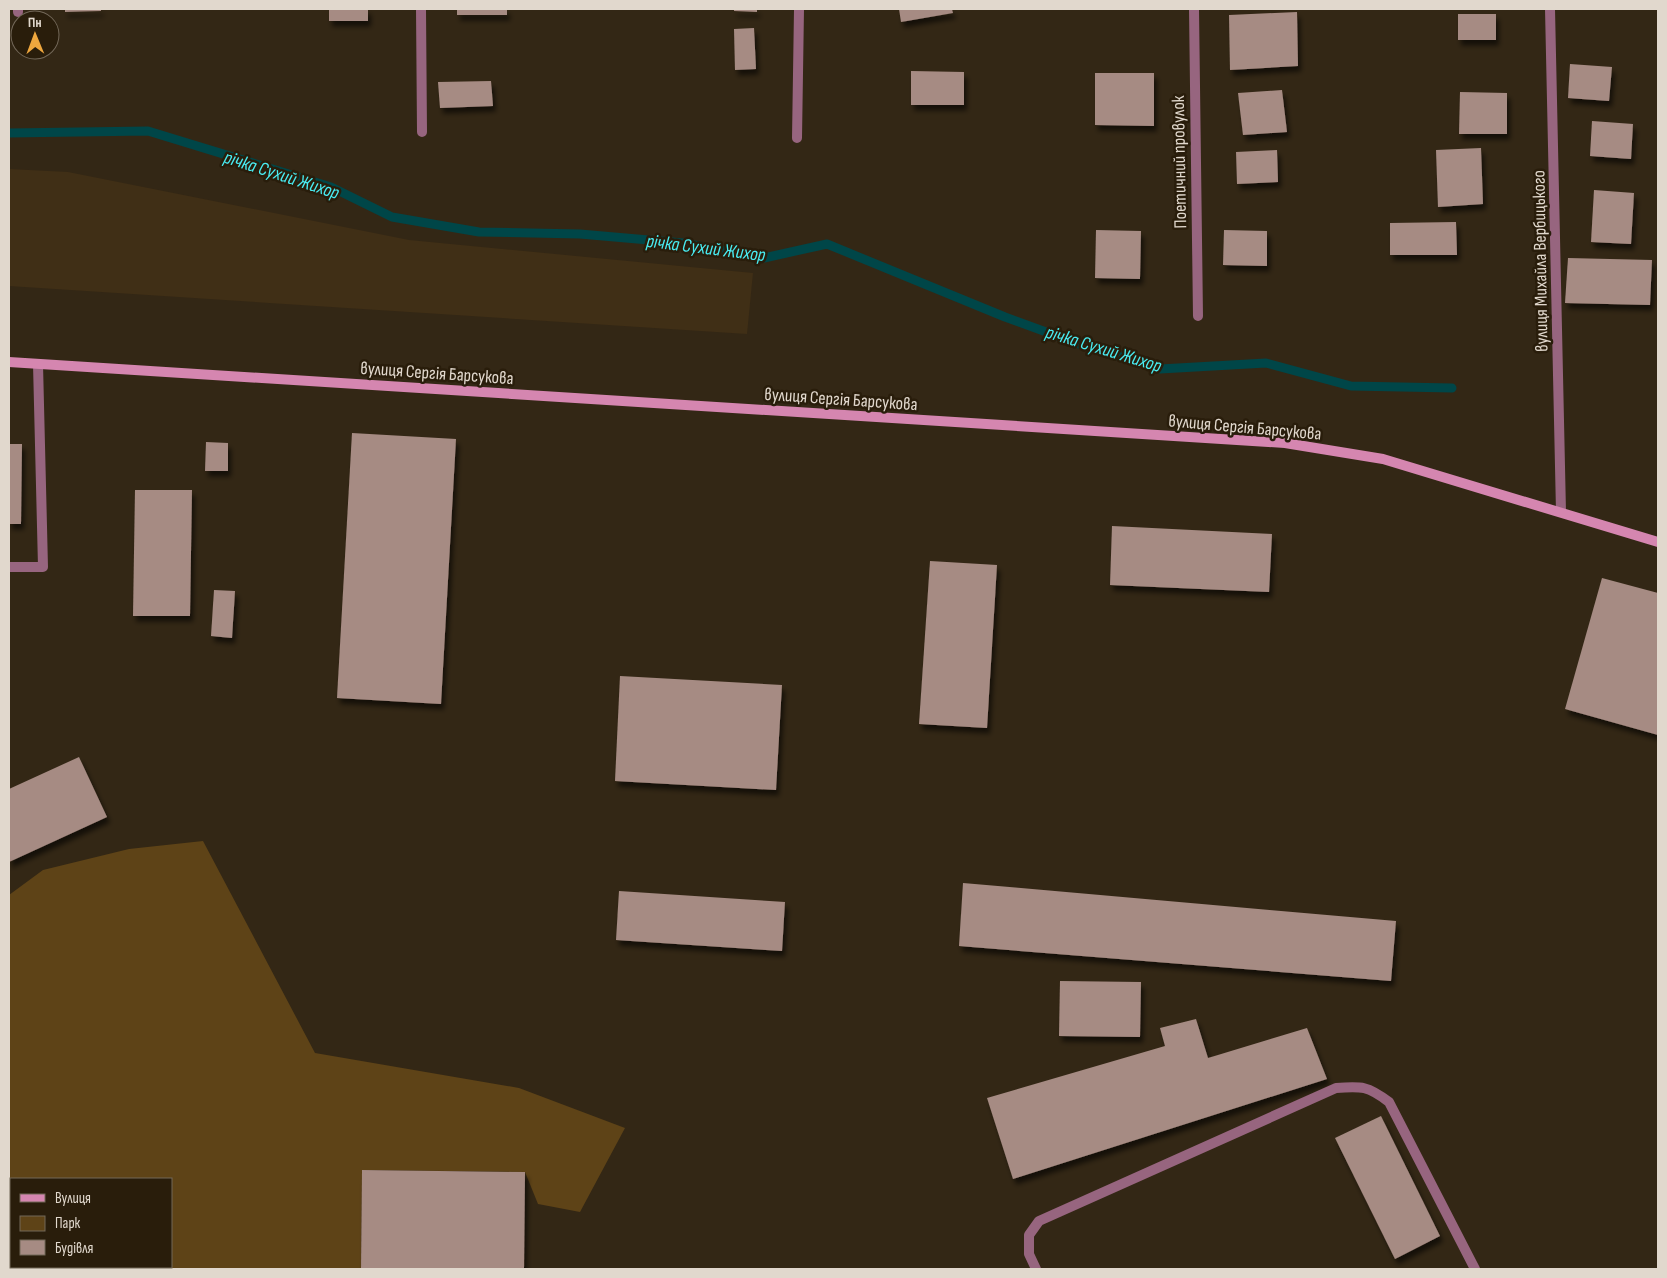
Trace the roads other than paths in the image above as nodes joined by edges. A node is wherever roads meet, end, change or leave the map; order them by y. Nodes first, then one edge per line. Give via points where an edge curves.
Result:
1 (421, 9) edge
2 (798, 9) edge
3 (1194, 9) edge
4 (1550, 9) edge
5 (422, 132) dead end
6 (797, 138) dead end
7 (1198, 316) dead end
8 (9, 362) edge
9 (38, 364) junction
10 (1561, 512) junction
11 (1658, 542) edge
12 (9, 567) edge
13 (1036, 1269) edge
14 (1475, 1269) edge

1 - 5 street
2 - 6 street
3 - 7 street, Поетичний провулок
4 - 10 street, вулиця Михайла Вербицького
8 - 9 main road, вулиця Сергія Барсукова
9 - 10 main road, вулиця Сергія Барсукова via 1286,444 1383,459
9 - 12 street via 43,567
10 - 11 main road, вулиця Сергія Барсукова
13 - 14 street via 1029,1254 1029,1235 1039,1221 1336,1088 1359,1086 1376,1092 1389,1102

